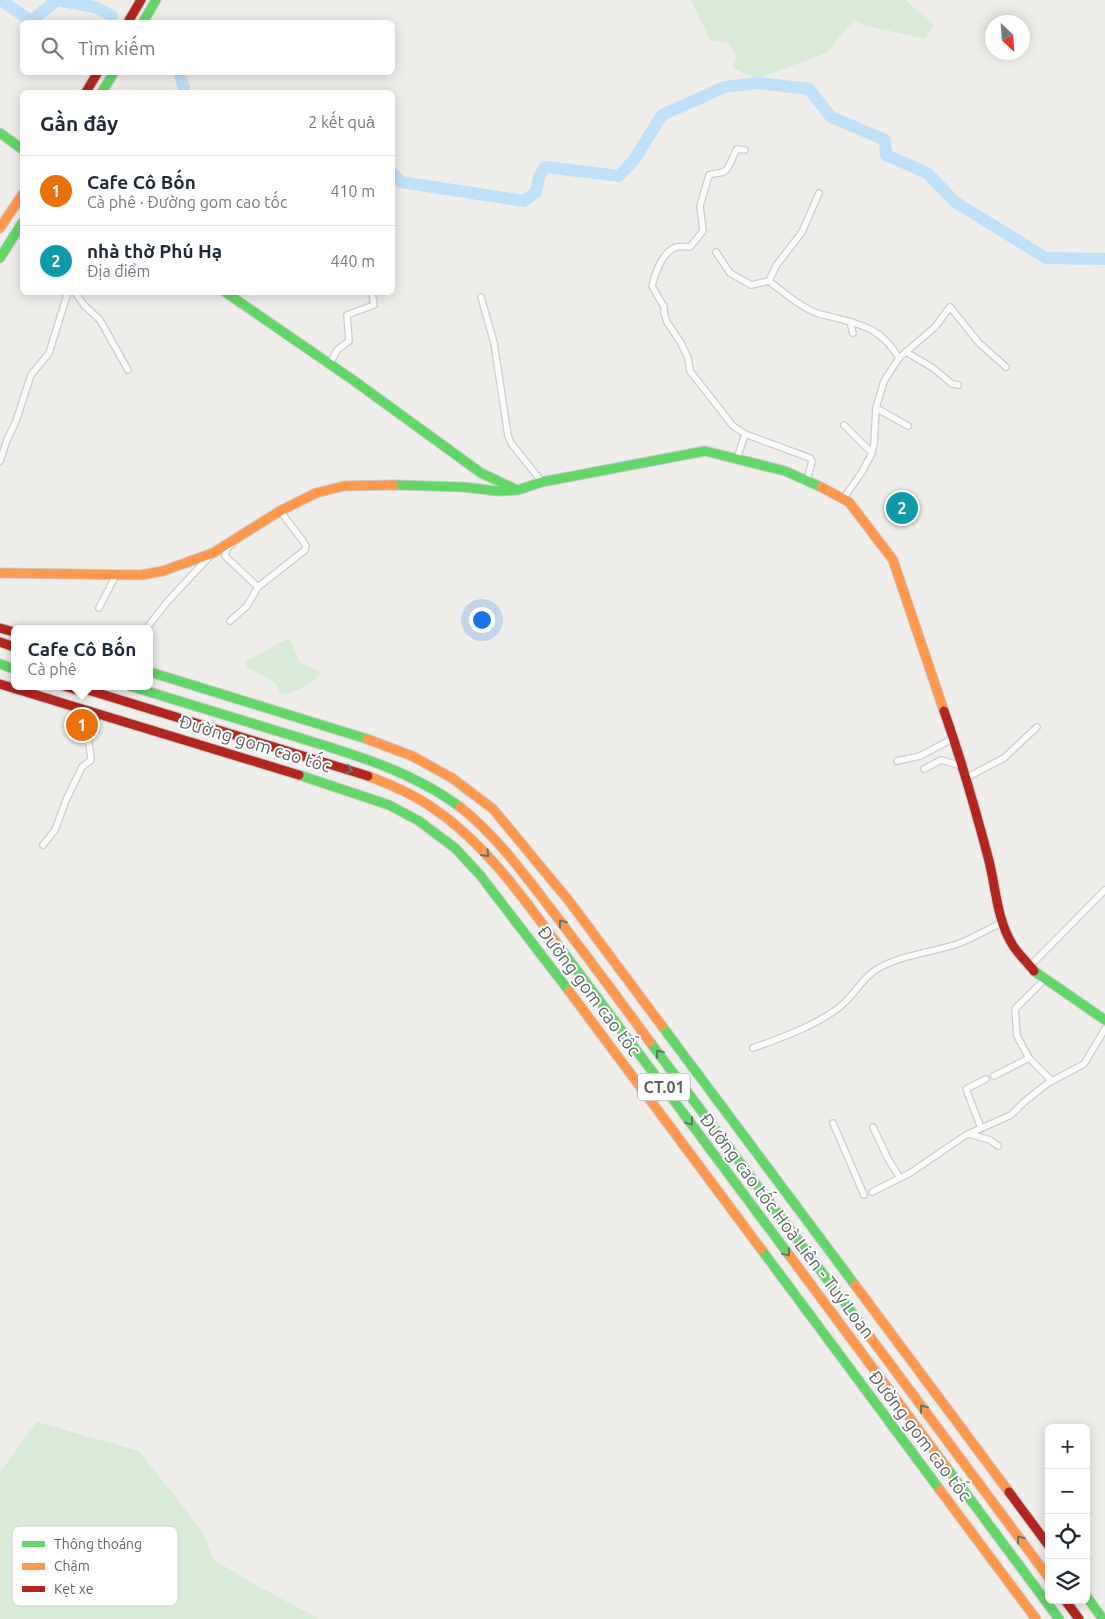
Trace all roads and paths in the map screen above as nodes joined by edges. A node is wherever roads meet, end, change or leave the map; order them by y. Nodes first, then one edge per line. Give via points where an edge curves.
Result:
1 (141, 0) edge
2 (156, 0) edge
3 (129, 20) edge
4 (144, 20) edge
5 (96, 75) edge
6 (112, 75) edge
7 (87, 90) edge
8 (103, 90) edge
9 (0, 133) edge
10 (20, 148) edge
11 (745, 150) dead end
12 (818, 192) dead end
13 (20, 198) edge
14 (20, 226) edge
15 (0, 228) edge
16 (716, 252) dead end
17 (0, 258) edge
18 (769, 281) junction
19 (67, 295) edge
20 (77, 295) edge
21 (229, 295) edge
22 (372, 295) edge
23 (481, 297) dead end
24 (852, 322) junction
25 (853, 333) dead end
26 (906, 352) junction
27 (899, 358) junction
28 (330, 364) junction
29 (1006, 367) dead end
30 (128, 370) dead end
31 (958, 386) dead end
32 (876, 408) junction
33 (844, 425) dead end
34 (908, 426) dead end
35 (745, 434) junction
36 (872, 453) junction
37 (737, 460) junction
38 (0, 461) edge
39 (481, 473) junction
40 (807, 481) junction
41 (542, 482) junction
42 (477, 490) junction
43 (518, 490) junction
44 (843, 499) junction
45 (280, 511) junction
46 (236, 538) junction
47 (213, 553) junction
48 (0, 573) edge
49 (116, 575) junction
50 (258, 587) junction
51 (99, 608) dead end
52 (230, 622) dead end
53 (149, 625) edge
54 (153, 673) edge
55 (20, 690) edge
56 (79, 690) edge
57 (88, 690) edge
58 (143, 690) edge
59 (152, 709) junction
60 (97, 713) junction
61 (1037, 727) dead end
62 (954, 738) junction
63 (897, 761) dead end
64 (962, 766) junction
65 (924, 769) dead end
66 (966, 778) junction
67 (43, 845) dead end
68 (1105, 890) edge
69 (1002, 923) junction
70 (1030, 966) junction
71 (1045, 979) junction
72 (1105, 1020) edge
73 (1105, 1029) edge
74 (753, 1048) dead end
75 (1029, 1058) junction
76 (994, 1076) dead end
77 (986, 1079) dead end
78 (1052, 1081) junction
79 (833, 1123) dead end
80 (873, 1127) dead end
81 (981, 1128) junction
82 (969, 1134) junction
83 (998, 1146) dead end
84 (900, 1178) junction
85 (872, 1192) dead end
86 (864, 1195) dead end
87 (1045, 1541) edge
88 (1045, 1573) edge
89 (1090, 1601) edge
90 (1068, 1604) edge
91 (1036, 1619) edge
92 (1059, 1619) edge
93 (1079, 1619) edge
94 (1103, 1619) edge

1 - 3 main road
2 - 4 main road
5 - 7 main road
6 - 8 main road
9 - 10 main road
11 - 35 street via 737,149 724,172 709,175 700,206 703,231 690,247 672,248 659,264 652,286 664,307 667,322 688,358 690,371 733,426
12 - 18 street via 802,232 776,266
13 - 15 main road
14 - 17 main road
16 - 18 street via 730,273 751,285
18 - 24 street via 811,311
19 - 38 street via 49,353 31,375
20 - 30 street via 100,320
21 - 28 main road
22 - 28 street via 374,305 347,316 349,341 338,350
23 - 41 street via 494,343 508,436
24 - 25 street
24 - 27 street via 884,337
26 - 27 street
26 - 29 street via 935,327 950,307 979,343
26 - 31 street
27 - 32 street via 884,381
28 - 39 main road
32 - 34 street
32 - 36 street
33 - 36 street
35 - 37 street
35 - 40 street via 810,458
36 - 44 street
37 - 40 main road via 785,471
37 - 41 main road via 705,451
39 - 42 main road via 486,484
39 - 43 main road
40 - 44 main road
41 - 43 main road
42 - 43 main road
42 - 45 main road via 401,485 344,486 316,492
44 - 62 main road via 868,524 893,560
45 - 46 main road
45 - 50 street via 306,546 305,550
46 - 47 main road
46 - 50 street via 225,556
47 - 49 main road via 163,571
47 - 53 street
48 - 49 main road
49 - 51 street
50 - 52 street via 247,606
54 - 87 main road via 355,735 412,756 452,778 493,809 569,901
55 - 60 main road, Đường gom cao tốc
56 - 59 main road
57 - 59 main road, Đường cao tốc Hoà Liên - Tuý Loan / CT.01
88 -> 58 main road, Đường cao tốc Hoà Liên - Tuý Loan / CT.01 via 552,910 479,822 441,794 403,773 346,752
59 -> 92 main road, Đường cao tốc Hoà Liên - Tuý Loan / CT.01 via 340,767 396,788 432,807 468,835 539,919
60 - 67 street via 91,727 91,760 82,767 72,784 55,830
60 - 91 main road, Đường gom cao tốc via 330,784 388,805 420,821 455,848 528,936
61 - 66 street via 1004,758
62 - 63 street via 920,756
62 - 64 main road
64 - 65 street via 941,760
64 - 66 main road
66 - 69 main road via 989,859
68 - 70 street
69 - 70 main road via 1013,946
69 - 74 street via 960,944 906,957 878,968 834,1011 785,1037
70 - 71 main road
71 - 72 main road
71 - 75 street via 1015,1009 1017,1036
73 - 78 street via 1084,1064
75 - 76 street
75 - 78 street
77 - 81 street via 966,1089
78 - 81 street via 1011,1115
79 - 86 street
80 - 84 street
81 - 82 street
82 - 83 street
82 - 84 street
84 - 85 street
89 - 94 main road
90 - 93 main road

